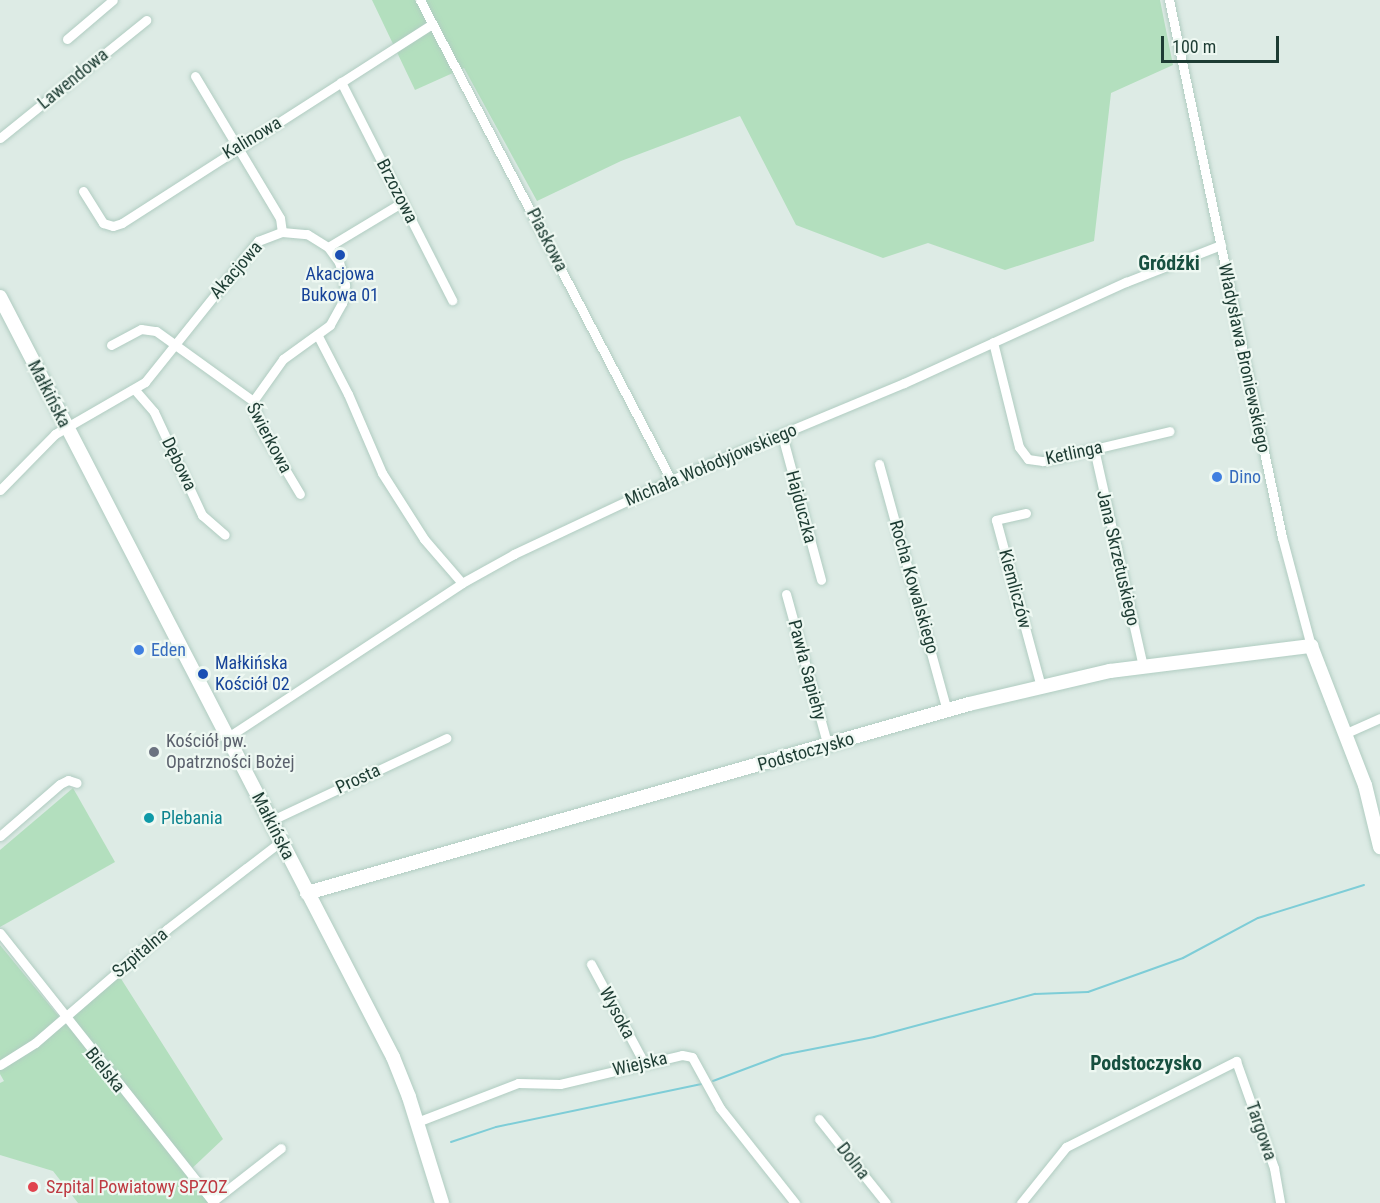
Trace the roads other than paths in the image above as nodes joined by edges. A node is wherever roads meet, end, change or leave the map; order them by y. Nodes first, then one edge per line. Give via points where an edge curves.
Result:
1 (113, 0) edge
2 (420, 0) edge
3 (1169, 0) edge
4 (146, 20) dead end
5 (432, 24) junction
6 (67, 39) dead end
7 (195, 76) dead end
8 (341, 82) junction
9 (0, 138) edge
10 (238, 147) junction
11 (82, 191) dead end
12 (402, 202) junction
13 (282, 232) junction
14 (1221, 245) junction
15 (328, 247) junction
16 (0, 297) edge
17 (452, 300) dead end
18 (318, 336) junction
19 (993, 342) junction
20 (176, 344) junction
21 (111, 345) dead end
22 (135, 390) junction
23 (253, 401) junction
24 (67, 428) junction
25 (1170, 431) dead end
26 (782, 435) junction
27 (1094, 449) junction
28 (879, 464) dead end
29 (671, 480) junction
30 (0, 490) edge
31 (300, 494) dead end
32 (1026, 513) dead end
33 (225, 535) dead end
34 (821, 580) dead end
35 (462, 583) junction
36 (786, 594) dead end
37 (1311, 646) junction
38 (1143, 666) junction
39 (1041, 687) junction
40 (947, 711) junction
41 (1380, 718) edge
42 (1344, 735) junction
43 (228, 737) junction
44 (446, 738) dead end
45 (828, 746) junction
46 (76, 783) dead end
47 (270, 821) junction
48 (0, 836) edge
49 (280, 842) junction
50 (1380, 847) edge
51 (308, 893) junction
52 (0, 933) edge
53 (591, 964) dead end
54 (64, 1018) junction
55 (644, 1063) junction
56 (0, 1065) edge
57 (819, 1119) dead end
58 (417, 1122) junction
59 (281, 1148) dead end
60 (213, 1202) edge
61 (442, 1203) edge
62 (795, 1203) edge
63 (886, 1203) edge
64 (1021, 1203) edge
65 (1280, 1203) edge

1 - 6 street
2 - 5 street, Piaskowa
3 - 14 street, Władysława Broniewskiego
4 - 9 street, Lawendowa
5 - 8 street, Kalinowa
5 - 29 street, Piaskowa
7 - 10 street
8 - 10 street, Kalinowa
8 - 12 street, Brzozowa
10 - 11 street, Kalinowa via 113,226 98,217
10 - 13 street via 280,218
12 - 15 street
12 - 17 street, Brzozowa
13 - 15 street, Akacjowa via 307,234
13 - 20 street, Akacjowa via 254,245
14 - 19 street, Michała Wołodyjowskiego via 1126,282
14 - 37 street, Władysława Broniewskiego via 1282,537
15 - 18 street via 341,267 345,292 334,321
16 - 24 street, Małkińska
18 - 23 street via 283,359
18 - 35 street via 382,473 414,525
19 - 26 street, Michała Wołodyjowskiego
19 - 27 street, Ketlinga via 1022,454 1035,461
20 - 21 street, Świerkowa via 148,329
20 - 22 street, Akacjowa
20 - 23 street, Świerkowa
22 - 24 street, Akacjowa
22 - 33 street, Dębowa via 154,412 202,515
23 - 31 street, Świerkowa via 260,427
24 - 30 street, Akacjowa via 55,434
24 - 43 street, Małkińska
25 - 27 street, Ketlinga
26 - 29 street, Michała Wołodyjowskiego
26 - 34 street, Hajduczka
27 - 38 street, Jana Skrzetuskiego
28 - 40 street, Rocha Kowalskiego
29 - 35 street, Michała Wołodyjowskiego via 514,554
32 - 39 street, Kiemliczów via 996,520
35 - 43 street, Michała Wołodyjowskiego
36 - 45 street, Pawła Sapiehy
37 - 38 street, Podstoczysko
37 - 42 street, Władysława Broniewskiego
38 - 39 street, Podstoczysko
39 - 40 street, Podstoczysko
40 - 45 street, Podstoczysko
41 - 42 street
42 - 50 street, Władysława Broniewskiego via 1365,785
43 - 47 street, Małkińska
44 - 47 street, Prosta
45 - 51 street, Podstoczysko
46 - 48 street via 68,780 60,784
47 - 49 street, Małkińska
49 - 51 street, Małkińska
49 - 54 street, Szpitalna via 167,929
51 - 58 street, Małkińska via 393,1057
52 - 54 street, Bielska
53 - 55 street, Wysoka
54 - 56 street, Szpitalna
54 - 60 street, Bielska
55 - 58 street, Wiejska via 560,1084 518,1083
55 - 62 street, Wiejska via 682,1055 692,1057 720,1108
57 - 63 street, Dolna
58 - 61 street, Małkińska
59 - 60 street
64 - 65 street, Targowa via 1066,1147 1236,1061 1274,1168

